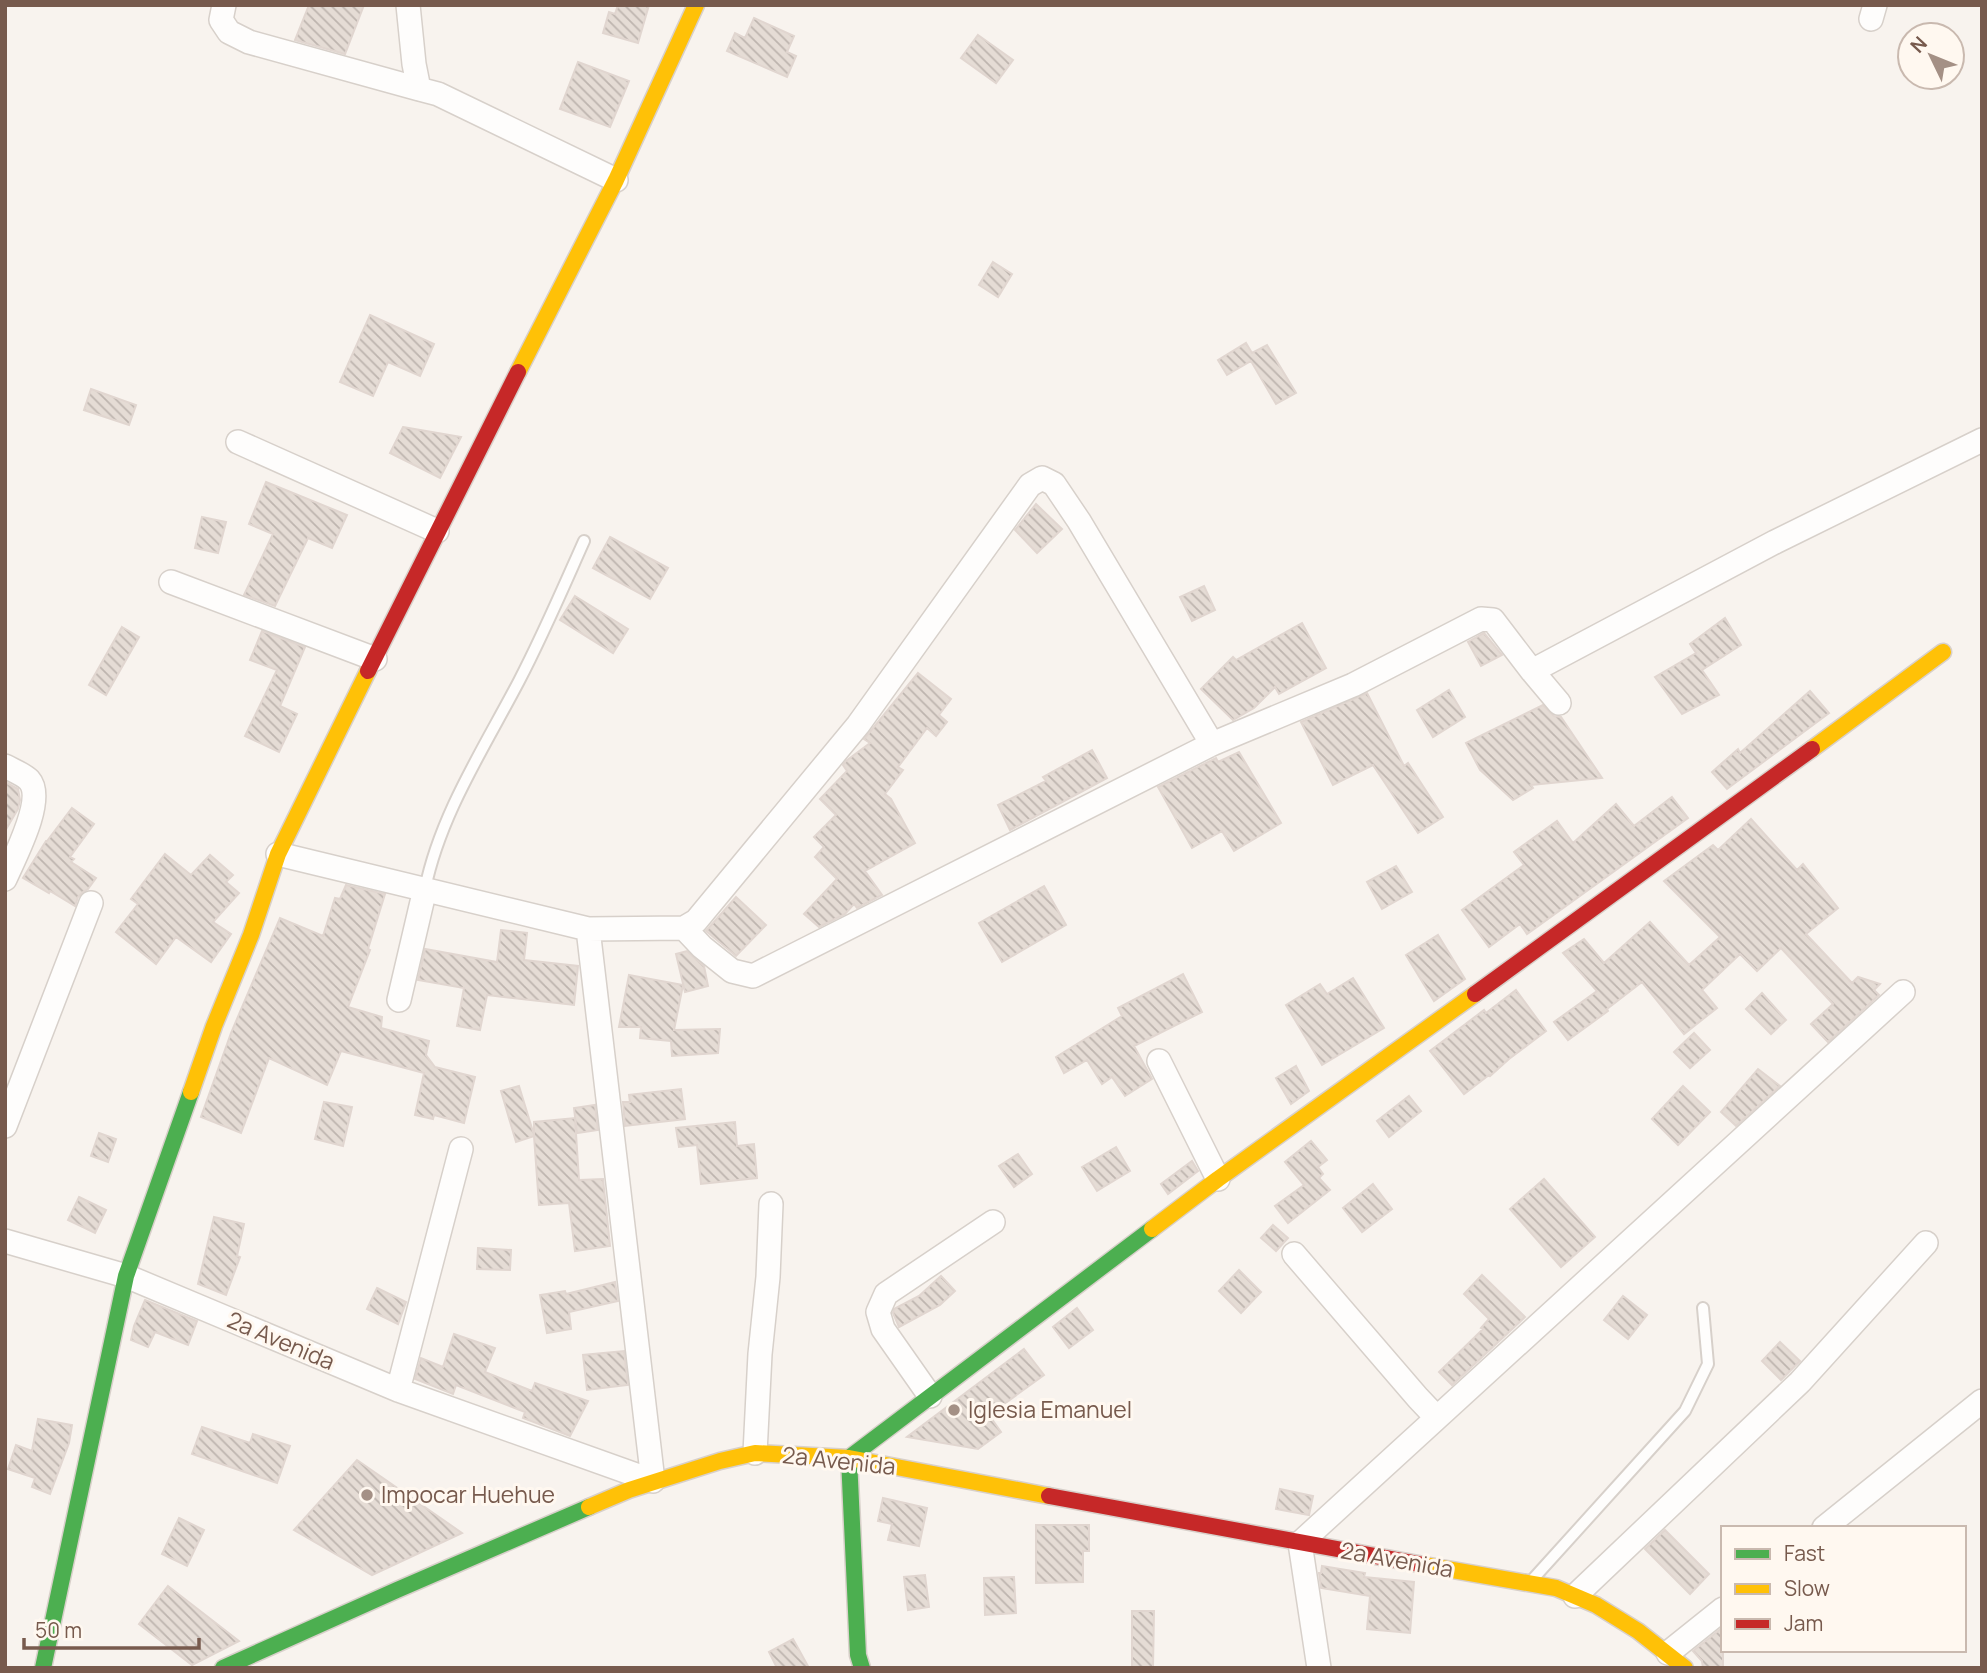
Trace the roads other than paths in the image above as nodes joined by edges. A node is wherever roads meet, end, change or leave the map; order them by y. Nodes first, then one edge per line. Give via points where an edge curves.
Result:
1 (224, 5) edge
2 (408, 5) edge
3 (696, 5) edge
4 (419, 89) junction
5 (616, 180) junction
6 (1982, 440) edge
7 (238, 442) dead end
8 (437, 531) junction
9 (584, 541) dead end
10 (171, 582) dead end
11 (1943, 652) dead end
12 (376, 659) junction
13 (1532, 671) junction
14 (1559, 703) dead end
15 (1212, 744) junction
16 (5, 765) edge
17 (278, 854) junction
18 (5, 879) edge
19 (425, 889) junction
20 (91, 903) dead end
21 (684, 928) junction
22 (588, 929) junction
23 (1903, 992) dead end
24 (399, 1000) dead end
25 (1159, 1061) dead end
26 (5, 1126) edge
27 (461, 1149) dead end
28 (1218, 1179) junction
29 (771, 1204) dead end
30 (993, 1222) dead end
31 (5, 1241) edge
32 (1926, 1242) dead end
33 (1294, 1254) dead end
34 (126, 1276) junction
35 (1703, 1308) dead end
36 (398, 1390) junction
37 (930, 1396) junction
38 (1982, 1401) edge
39 (1436, 1417) junction
40 (755, 1453) junction
41 (849, 1458) junction
42 (653, 1481) junction
43 (1826, 1526) edge
44 (1300, 1543) junction
45 (1528, 1584) junction
46 (1575, 1596) junction
47 (1721, 1611) edge
48 (1677, 1660) edge
49 (242, 1664) edge
50 (43, 1668) edge
51 (223, 1668) edge
52 (862, 1668) edge
53 (1319, 1668) edge

1 - 4 street via 221,20 229,32 249,42
2 - 4 street
3 - 5 street
4 - 5 street
5 - 8 street
6 - 13 street via 1775,542
7 - 8 street
8 - 12 street
9 - 19 lane via 531,659 444,824
10 - 12 street
11 - 28 street
12 - 17 street
13 - 14 street
13 - 15 street via 1493,620 1481,619 1353,685
15 - 21 street via 753,976 732,971
15 - 21 street via 1079,521 1054,484 1042,478 1030,485 858,725 696,921
16 - 18 street via 29,780 35,792 32,813
17 - 19 street
17 - 34 street
19 - 22 street
19 - 24 street
20 - 26 street
21 - 22 street
22 - 42 street
23 - 39 street
25 - 28 street
27 - 36 street
28 - 37 street
29 - 40 street
30 - 37 street via 886,1294 878,1312 883,1329
31 - 34 street, 2a Avenida
32 - 46 street via 1800,1382
33 - 39 street
34 - 36 street, 2a Avenida
34 - 50 street
35 - 45 lane via 1708,1364 1685,1410
36 - 42 street, 2a Avenida
37 - 41 street
38 - 43 street
39 - 44 street
40 - 41 street, 2a Avenida
40 - 42 street, 2a Avenida
41 - 44 street, 2a Avenida
41 - 52 street
42 - 49 street via 422,1579
44 - 45 street, 2a Avenida
44 - 53 street
45 - 46 street, 2a Avenida
46 - 48 street, 2a Avenida via 1596,1605
47 - 48 street
49 - 51 street

